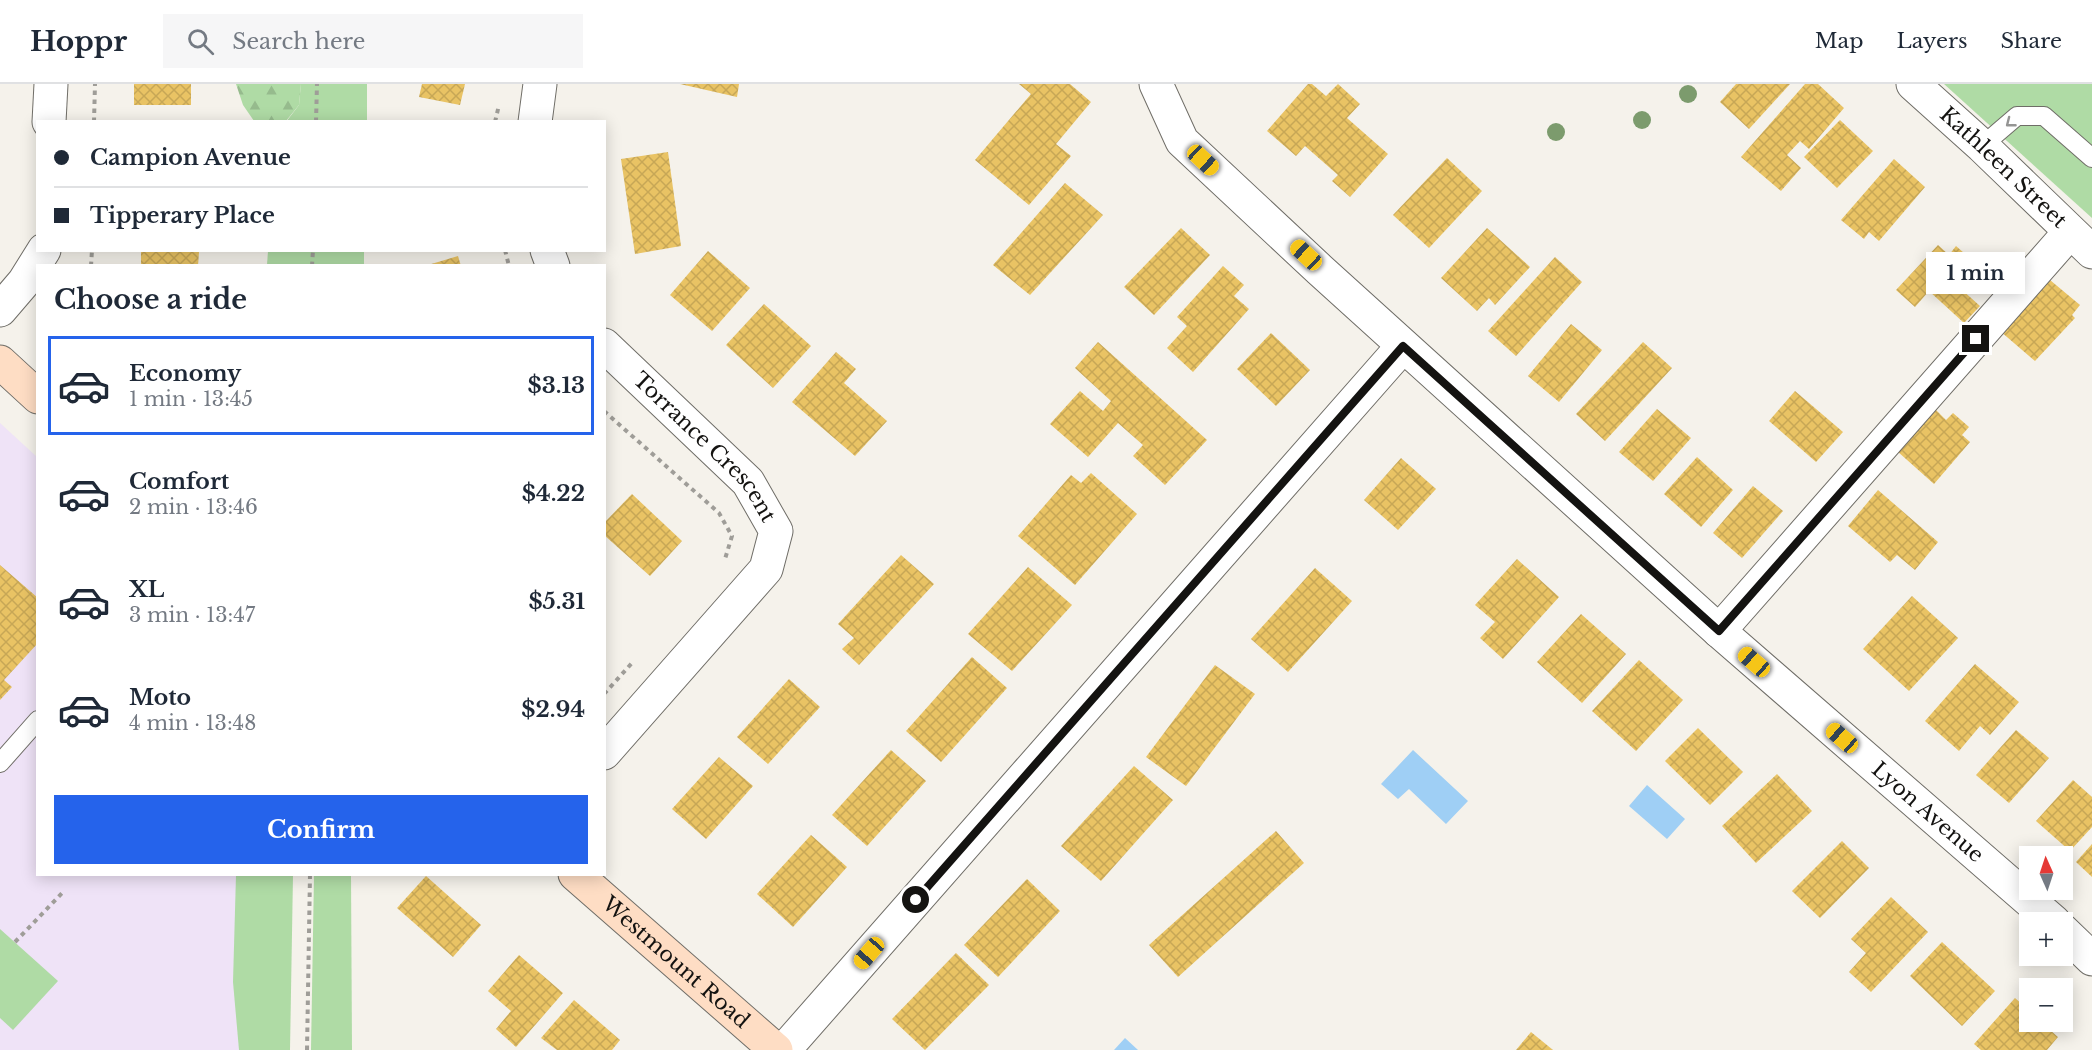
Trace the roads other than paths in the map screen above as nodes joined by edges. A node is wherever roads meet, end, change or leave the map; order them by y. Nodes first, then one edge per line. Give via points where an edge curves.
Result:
1 (51, 84) edge
2 (540, 84) edge
3 (1156, 84) edge
4 (1913, 84) edge
5 (50, 120) edge
6 (535, 120) edge
7 (1982, 146) junction
8 (2092, 158) edge
9 (2081, 242) edge
10 (43, 252) edge
11 (0, 310) edge
12 (1403, 346) junction
13 (606, 347) edge
14 (0, 362) edge
15 (36, 395) edge
16 (1719, 631) junction
17 (36, 722) edge
18 (606, 751) edge
19 (0, 763) edge
20 (577, 876) edge
21 (2042, 912) edge
22 (2073, 941) edge
23 (2092, 959) edge
24 (776, 1050) edge
25 (784, 1050) edge

1 - 5 street
2 - 6 street
3 - 12 street, Lyon Avenue via 1182,141
4 - 7 street, Kathleen Street
8 -> 7 lane via 2044,116 2017,116
7 - 9 street, Kathleen Street
9 - 16 street
10 - 11 street
12 - 16 street, Lyon Avenue
12 - 25 street
13 - 18 street, Torrance Crescent via 748,482 776,531 766,569
14 - 15 street
16 - 21 street, Lyon Avenue
17 - 19 lane
20 - 24 street, Westmount Road
22 - 23 street

